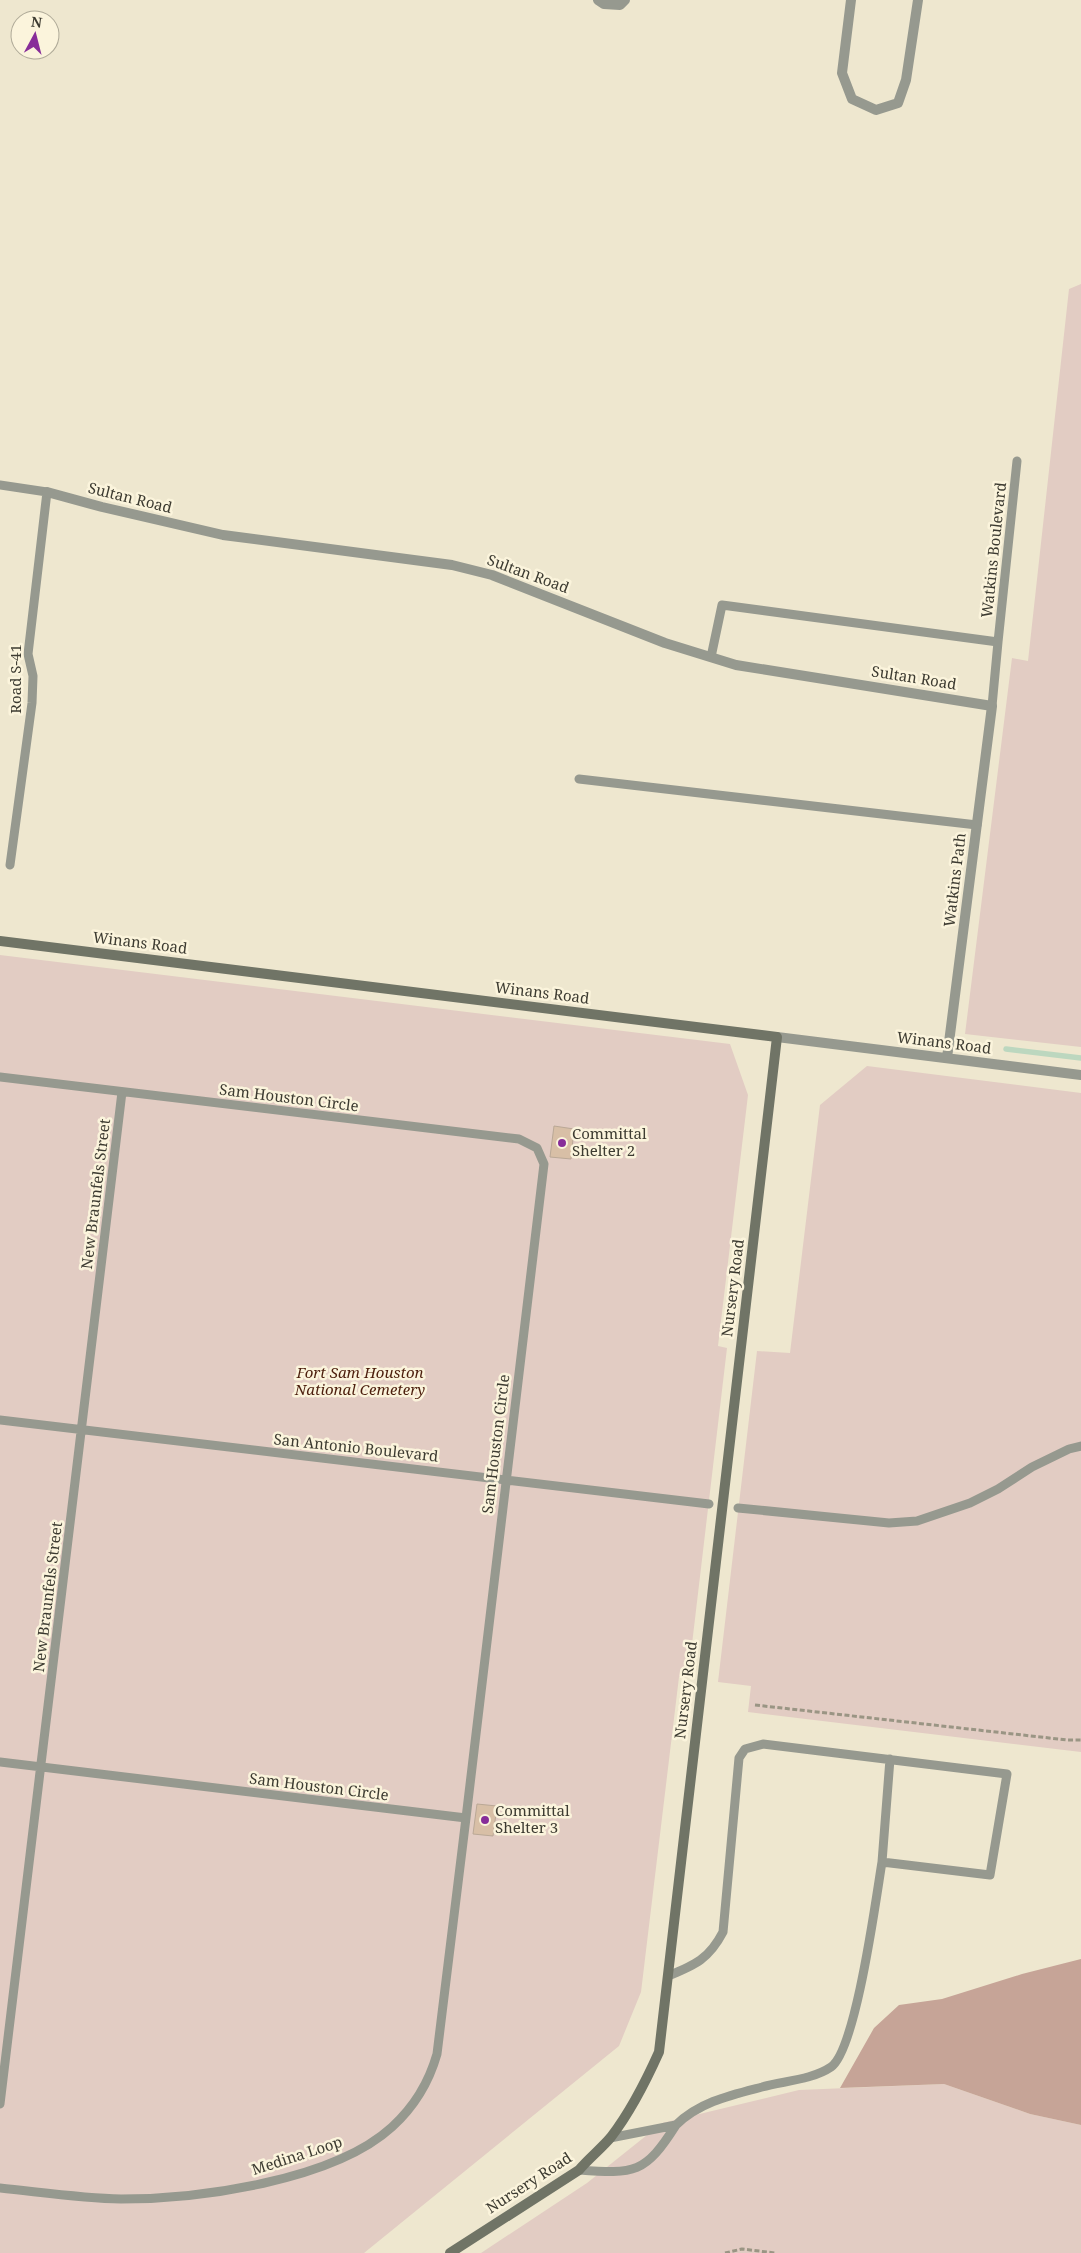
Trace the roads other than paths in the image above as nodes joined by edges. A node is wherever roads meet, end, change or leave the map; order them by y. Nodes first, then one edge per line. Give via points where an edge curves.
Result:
1 (598, 0) edge
2 (625, 0) edge
3 (851, 0) edge
4 (918, 0) edge
5 (1017, 461) dead end
6 (0, 485) edge
7 (47, 492) junction
8 (998, 642) junction
9 (711, 657) junction
10 (992, 706) junction
11 (579, 779) dead end
12 (977, 825) junction
13 (10, 865) dead end
14 (0, 941) edge
15 (777, 1037) junction
16 (947, 1058) junction
17 (1081, 1075) edge
18 (0, 1077) edge
19 (122, 1092) junction
20 (0, 1420) edge
21 (82, 1431) junction
22 (1081, 1446) edge
23 (506, 1479) junction
24 (709, 1504) dead end
25 (738, 1508) dead end
26 (890, 1759) junction
27 (0, 1762) edge
28 (42, 1768) junction
29 (466, 1818) junction
30 (882, 1862) junction
31 (668, 1976) junction
32 (0, 2104) edge
33 (676, 2125) junction
34 (610, 2138) junction
35 (579, 2170) junction
36 (0, 2188) edge
37 (450, 2253) edge

1 - 2 street via 604,4 620,5
3 - 4 street via 842,73 852,98 876,110 898,103 906,80
5 - 8 lane, Watkins Boulevard
6 - 7 lane
7 - 9 street, Sultan Road via 223,535 452,565 492,575 665,643
7 - 13 lane, Road S-41 via 28,654 33,676 32,703
8 - 9 lane via 722,605
8 - 10 lane, Watkins Boulevard
9 - 10 street, Sultan Road via 736,665
10 - 12 street, Watkins Path
11 - 12 lane
12 - 16 street, Watkins Path
14 - 15 street, Winans Road
15 - 16 street, Winans Road
15 - 31 street, Nursery Road
16 - 17 street, Winans Road
18 - 19 lane, Sam Houston Circle
19 - 21 lane, New Braunfels Street
19 - 23 lane, Sam Houston Circle via 519,1139 537,1148 544,1169
20 - 21 lane, San Antonio Boulevard
21 - 23 lane, San Antonio Boulevard
21 - 28 lane, New Braunfels Street
22 - 25 lane via 1032,1467 970,1503 917,1521 889,1523
23 - 24 lane, San Antonio Boulevard
23 - 29 lane, Sam Houston Circle
26 - 30 lane
26 - 30 lane via 1006,1774 990,1875
26 - 31 lane via 763,1744 745,1749 739,1758 723,1932 715,1948 696,1965
27 - 28 lane, Sam Houston Circle
28 - 29 lane, Sam Houston Circle
28 - 32 lane, New Braunfels Street
29 - 36 lane, Medina Loop via 437,2054 417,2099 375,2141 333,2162 282,2178 214,2192 120,2199
30 - 33 lane via 856,2008 843,2051 832,2066 817,2074 721,2098 688,2112
31 - 34 street, Nursery Road via 659,2052 637,2096
33 - 34 lane
33 - 35 lane via 648,2162 629,2171
34 - 35 street, Nursery Road
35 - 37 street, Nursery Road

